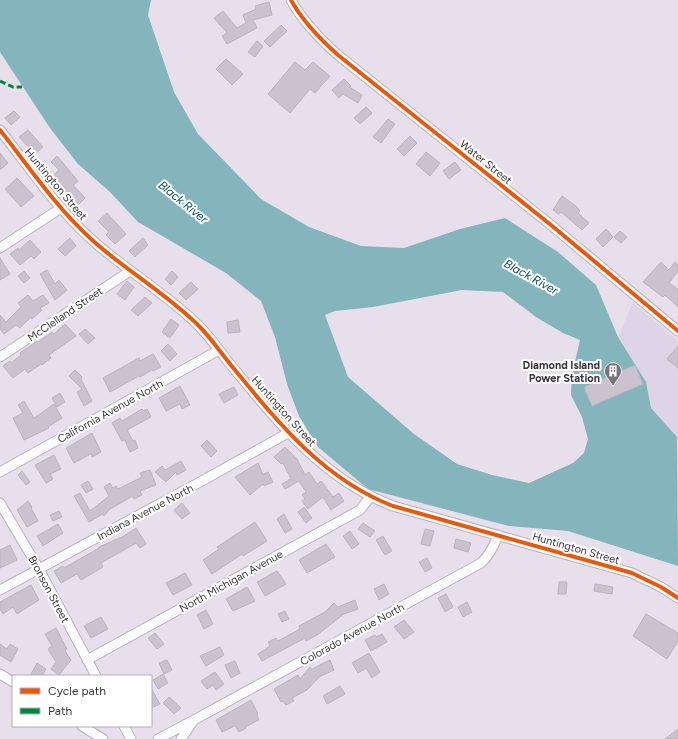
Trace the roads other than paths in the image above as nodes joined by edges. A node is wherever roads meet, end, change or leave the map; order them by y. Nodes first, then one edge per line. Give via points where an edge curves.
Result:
1 (291, 0) edge
2 (0, 130) edge
3 (62, 208) junction
4 (0, 248) edge
5 (130, 271) junction
6 (678, 331) edge
7 (219, 350) junction
8 (0, 357) edge
9 (288, 433) junction
10 (0, 472) edge
11 (370, 497) junction
12 (0, 503) edge
13 (498, 535) junction
14 (39, 569) junction
15 (0, 590) edge
16 (678, 598) edge
17 (87, 660) junction
18 (0, 674) edge
19 (95, 675) edge
20 (12, 681) edge
21 (194, 720) junction
22 (84, 727) edge
23 (124, 727) edge
24 (103, 739) edge
25 (130, 739) edge
26 (158, 739) edge
27 (181, 739) edge

1 - 6 street, Water Street via 319,38 338,55 551,225
2 - 3 street, Huntington Street
3 - 4 street
3 - 5 street, Huntington Street via 91,238
5 - 7 street, Huntington Street via 186,314
5 - 8 street, McClelland Street
7 - 9 street, Huntington Street
7 - 10 street, California Avenue North
9 - 11 street, Huntington Street via 318,462
9 - 14 street, Indiana Avenue North
11 - 13 street, Huntington Street via 393,506
11 - 17 street, North Michigan Avenue via 360,510
12 - 14 street, Bronson Street
13 - 16 street, Huntington Street via 632,574
13 - 21 street, Colorado Avenue North via 486,559 481,563
14 - 15 street, Indiana Avenue North
14 - 17 street, Bronson Street
17 - 19 street, Bronson Street
18 - 20 street
21 - 26 street, Colorado Avenue North
21 - 27 street, Colorado Avenue North
22 - 24 street
23 - 25 street

